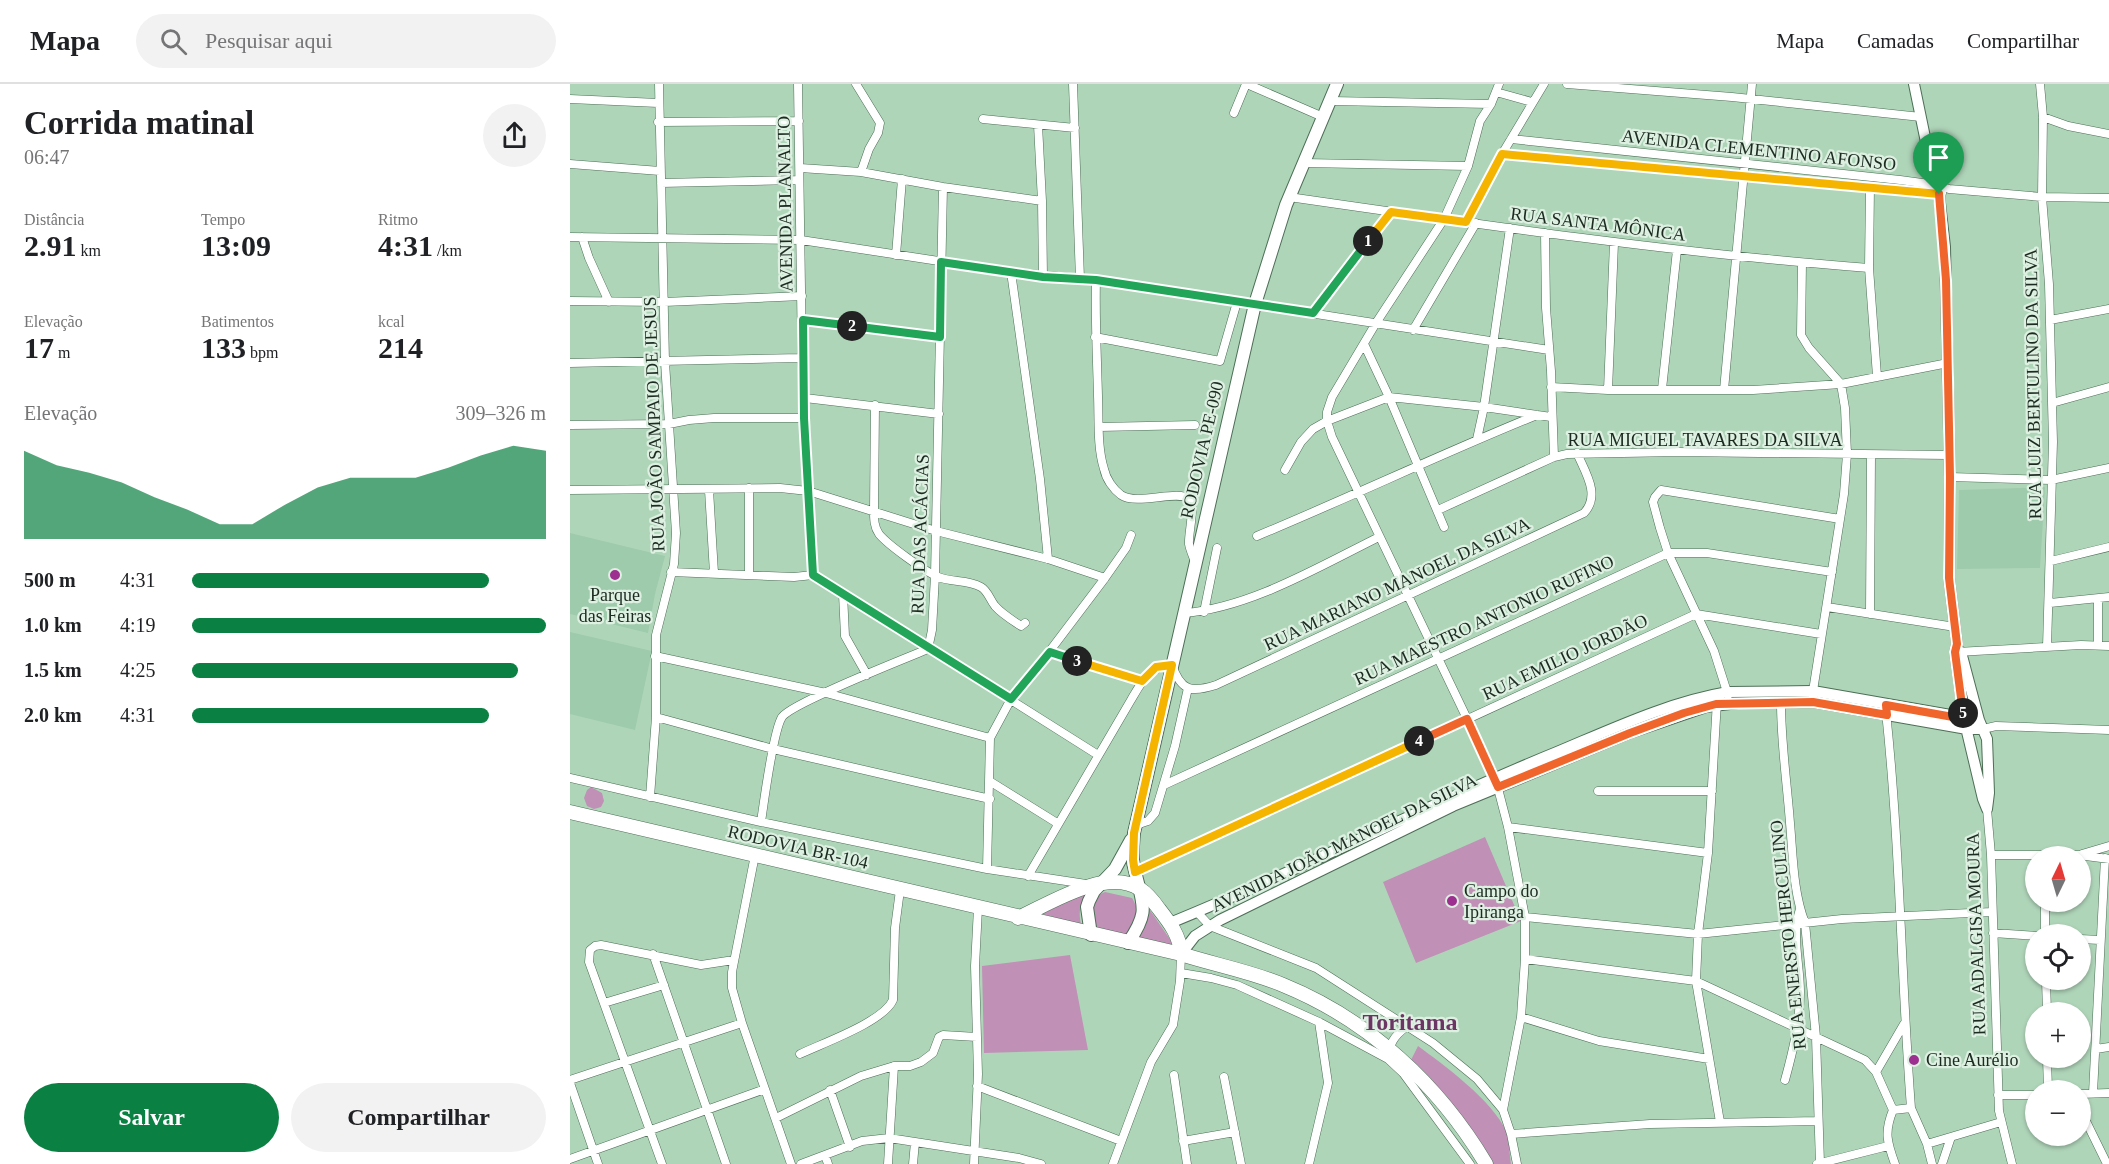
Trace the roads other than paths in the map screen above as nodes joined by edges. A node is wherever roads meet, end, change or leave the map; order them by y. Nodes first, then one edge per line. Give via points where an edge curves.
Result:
1 (659, 84) edge
2 (798, 84) edge
3 (856, 84) edge
4 (1073, 84) edge
5 (1247, 84) edge
6 (1337, 84) edge
7 (1544, 84) edge
8 (1567, 84) edge
9 (1752, 84) edge
10 (1914, 84) edge
11 (2040, 84) edge
12 (1498, 88) edge
13 (570, 99) edge
14 (1751, 99) junction
15 (1331, 101) junction
16 (1532, 102) junction
17 (658, 103) junction
18 (1491, 104) junction
19 (1234, 113) dead end
20 (1323, 117) junction
21 (1921, 117) junction
22 (2043, 117) junction
23 (983, 119) dead end
24 (799, 121) junction
25 (658, 122) junction
26 (1038, 125) junction
27 (1075, 128) junction
28 (2109, 134) edge
29 (1511, 139) junction
30 (1502, 154) junction
31 (1660, 154) junction
32 (1304, 163) junction
33 (1745, 163) junction
34 (570, 164) edge
35 (1468, 166) junction
36 (1660, 167) junction
37 (800, 168) junction
38 (660, 171) junction
39 (861, 172) junction
40 (1744, 175) junction
41 (902, 179) junction
42 (799, 180) junction
43 (661, 183) junction
44 (943, 187) junction
45 (1870, 187) junction
46 (1942, 190) junction
47 (1289, 197) junction
48 (2042, 197) junction
49 (2109, 198) edge
50 (1042, 201) junction
51 (1391, 212) junction
52 (1444, 219) junction
53 (1466, 222) junction
54 (1476, 223) junction
55 (1510, 228) junction
56 (1545, 233) junction
57 (570, 237) edge
58 (582, 237) junction
59 (664, 239) junction
60 (801, 240) junction
61 (1614, 243) junction
62 (1677, 250) junction
63 (896, 255) junction
64 (1737, 256) junction
65 (941, 262) junction
66 (1802, 263) junction
67 (1869, 268) junction
68 (1011, 272) junction
69 (1043, 277) junction
70 (1080, 279) junction
71 (1096, 280) junction
72 (802, 296) junction
73 (570, 301) edge
74 (609, 302) junction
75 (664, 302) junction
76 (1237, 302) junction
77 (1255, 304) junction
78 (2109, 309) edge
79 (1313, 313) junction
80 (803, 320) junction
81 (2050, 320) junction
82 (1376, 323) junction
83 (1413, 330) junction
84 (940, 337) junction
85 (1095, 337) junction
86 (1492, 342) junction
87 (1364, 344) junction
88 (1549, 350) junction
89 (802, 358) junction
90 (665, 362) junction
91 (570, 363) edge
92 (1948, 363) junction
93 (1877, 376) junction
94 (1841, 384) junction
95 (1551, 387) junction
96 (2109, 387) edge
97 (1662, 389) junction
98 (1608, 390) junction
99 (1724, 390) junction
100 (1389, 397) junction
101 (805, 398) junction
102 (2052, 403) junction
103 (875, 405) junction
104 (1484, 407) junction
105 (939, 414) junction
106 (1537, 415) junction
107 (1551, 417) junction
108 (804, 418) junction
109 (1327, 421) junction
110 (669, 424) junction
111 (570, 425) edge
112 (1195, 425) dead end
113 (1099, 427) junction
114 (1477, 439) junction
115 (1577, 453) junction
116 (1847, 454) junction
117 (1871, 455) junction
118 (1948, 455) junction
119 (1554, 457) junction
120 (1418, 466) junction
121 (2109, 468) edge
122 (1285, 470) dead end
123 (1950, 477) junction
124 (2051, 480) junction
125 (674, 488) junction
126 (749, 488) junction
127 (570, 490) edge
128 (709, 490) junction
129 (808, 491) junction
130 (1359, 494) junction
131 (1438, 510) junction
132 (874, 512) junction
133 (1840, 519) junction
134 (1444, 527) dead end
135 (936, 531) junction
136 (1131, 535) dead end
137 (1257, 536) dead end
138 (1379, 537) junction
139 (2109, 547) edge
140 (1217, 548) dead end
141 (1668, 553) junction
142 (1048, 559) junction
143 (2051, 561) junction
144 (1196, 563) junction
145 (671, 572) junction
146 (1832, 572) junction
147 (714, 573) junction
148 (749, 574) junction
149 (813, 575) junction
150 (935, 576) junction
151 (1104, 578) junction
152 (843, 594) junction
153 (1408, 596) junction
154 (2109, 597) edge
155 (2098, 599) junction
156 (2050, 603) junction
157 (1827, 607) junction
158 (1204, 612) junction
159 (1184, 613) junction
160 (1696, 614) junction
161 (1870, 614) junction
162 (1025, 623) dead end
163 (1954, 627) junction
164 (1821, 634) junction
165 (2098, 645) junction
166 (2109, 646) edge
167 (2047, 647) junction
168 (928, 648) junction
169 (1958, 649) junction
170 (1050, 652) junction
171 (656, 656) junction
172 (1438, 659) junction
173 (1172, 665) junction
174 (867, 675) junction
175 (1142, 681) junction
176 (1188, 688) junction
177 (826, 693) junction
178 (1813, 697) junction
179 (1723, 698) junction
180 (1011, 699) junction
181 (1781, 703) junction
182 (1886, 710) junction
183 (656, 717) junction
184 (1467, 719) junction
185 (1966, 724) junction
186 (1981, 725) junction
187 (2109, 730) edge
188 (990, 738) junction
189 (773, 749) junction
190 (1098, 755) junction
191 (570, 778) edge
192 (991, 782) junction
193 (1496, 782) junction
194 (1164, 785) junction
195 (1598, 791) dead end
196 (1712, 791) junction
197 (650, 797) junction
198 (990, 799) junction
199 (1450, 802) junction
200 (1987, 809) junction
201 (570, 812) edge
202 (761, 822) junction
203 (1058, 823) junction
204 (1508, 826) junction
205 (1135, 829) junction
206 (2109, 846) edge
207 (2091, 851) edge
208 (1708, 853) junction
209 (755, 855) junction
210 (1991, 855) junction
211 (2025, 855) edge
212 (2091, 856) edge
213 (2107, 858) edge
214 (987, 868) junction
215 (1135, 872) junction
216 (1028, 876) junction
217 (1097, 884) junction
218 (900, 890) junction
219 (1141, 890) junction
220 (978, 908) junction
221 (1800, 909) junction
222 (1197, 912) junction
223 (1992, 912) junction
224 (1900, 915) junction
225 (1525, 917) junction
226 (1018, 918) junction
227 (1170, 923) junction
228 (1805, 923) junction
229 (1795, 924) junction
230 (1210, 926) junction
231 (1993, 933) junction
232 (1698, 934) junction
233 (1091, 935) junction
234 (2025, 935) edge
235 (2091, 940) edge
236 (2100, 940) junction
237 (1128, 943) junction
238 (653, 954) junction
239 (1181, 954) junction
240 (1526, 959) junction
241 (734, 960) junction
242 (1180, 973) junction
243 (1696, 981) junction
244 (664, 985) junction
245 (604, 1003) junction
246 (1521, 1017) junction
247 (1319, 1022) junction
248 (742, 1023) junction
249 (1904, 1023) junction
250 (1406, 1027) junction
251 (1797, 1028) junction
252 (977, 1037) junction
253 (1816, 1037) junction
254 (684, 1042) junction
255 (2109, 1047) edge
256 (2096, 1049) junction
257 (800, 1054) dead end
258 (1388, 1054) junction
259 (1709, 1059) junction
260 (626, 1063) junction
261 (894, 1066) junction
262 (1876, 1072) junction
263 (1174, 1075) dead end
264 (1224, 1077) dead end
265 (1785, 1080) dead end
266 (570, 1082) edge
267 (977, 1086) junction
268 (765, 1089) junction
269 (830, 1090) junction
270 (2093, 1093) joint
271 (2109, 1093) edge
272 (1998, 1095) junction
273 (2025, 1095) edge
274 (1911, 1108) junction
275 (707, 1110) junction
276 (1503, 1110) junction
277 (1893, 1110) junction
278 (776, 1118) junction
279 (1818, 1121) junction
280 (1720, 1122) junction
281 (2001, 1122) junction
282 (650, 1130) junction
283 (1235, 1132) junction
284 (1511, 1134) junction
285 (1951, 1137) junction
286 (889, 1138) junction
287 (2091, 1139) edge
288 (1183, 1140) junction
289 (1120, 1141) junction
290 (915, 1142) junction
291 (1927, 1144) junction
292 (1888, 1146) junction
293 (850, 1147) junction
294 (593, 1150) junction
295 (975, 1152) junction
296 (825, 1155) junction
297 (570, 1159) edge
298 (598, 1164) edge
299 (662, 1164) edge
300 (726, 1164) edge
301 (791, 1164) edge
302 (801, 1164) edge
303 (828, 1164) edge
304 (888, 1164) edge
305 (913, 1164) edge
306 (974, 1164) edge
307 (1041, 1164) edge
308 (1113, 1164) edge
309 (1187, 1164) edge
310 (1241, 1164) edge
311 (1309, 1164) edge
312 (1470, 1164) edge
313 (1486, 1164) edge
314 (1517, 1164) edge
315 (1819, 1164) edge
316 (1895, 1164) edge
317 (1932, 1164) edge
318 (1942, 1164) edge
319 (2012, 1164) edge
320 (2107, 1164) edge

1 - 17 street, RUA JOÃO SAMPAIO DE JESUS
2 - 24 street, AVENIDA PLANALTO
3 - 39 street via 880,123
4 - 27 street
5 - 19 street
5 - 20 street
6 - 15 main road, RODOVIA PE-090
7 - 16 street
8 - 14 street
9 - 14 street
10 - 21 street
11 - 22 street, RUA LUIZ BERTULINO DA SILVA
12 - 16 street
12 - 18 street
13 - 17 street
14 - 21 street
14 - 33 street
15 - 18 street
15 - 20 main road, RODOVIA PE-090
16 - 29 street
17 - 25 street, RUA JOÃO SAMPAIO DE JESUS
18 - 35 street via 1480,121
20 - 32 main road, RODOVIA PE-090
21 - 46 street
22 - 28 street
22 - 48 street, RUA LUIZ BERTULINO DA SILVA
23 - 26 street
24 - 25 street
24 - 37 street, AVENIDA PLANALTO
25 - 38 street, RUA JOÃO SAMPAIO DE JESUS
26 - 27 street
26 - 50 street
27 - 70 street
29 - 30 street
29 - 31 street, AVENIDA CLEMENTINO AFONSO
30 - 36 street, AVENIDA CLEMENTINO AFONSO
30 - 53 street
31 - 33 street, AVENIDA CLEMENTINO AFONSO
31 - 36 street
32 - 35 street
32 - 47 main road, RODOVIA PE-090
33 - 40 street
33 - 46 street, AVENIDA CLEMENTINO AFONSO
34 - 38 street
35 - 52 street
36 - 40 street, AVENIDA CLEMENTINO AFONSO
37 - 39 street
37 - 42 street, AVENIDA PLANALTO
38 - 43 street, RUA JOÃO SAMPAIO DE JESUS
39 - 41 street
40 - 45 street, AVENIDA CLEMENTINO AFONSO
40 - 64 street
41 - 44 street
41 - 63 street
42 - 43 street
42 - 60 street, AVENIDA PLANALTO
43 - 59 street, RUA JOÃO SAMPAIO DE JESUS
44 - 50 street
44 - 65 street, RUA DAS ACÁCIAS
45 - 46 street, AVENIDA CLEMENTINO AFONSO
45 - 67 street
46 - 48 street
46 - 92 street
47 - 51 street, RUA SANTA MÔNICA
47 - 77 main road, RODOVIA PE-090
48 - 49 street
48 - 81 street, RUA LUIZ BERTULINO DA SILVA
50 - 69 street
51 - 52 street, RUA SANTA MÔNICA
51 - 79 street
52 - 53 street, RUA SANTA MÔNICA
52 - 82 street
53 - 54 street, RUA SANTA MÔNICA
54 - 55 street, RUA SANTA MÔNICA
54 - 83 street
55 - 56 street, RUA SANTA MÔNICA
55 - 86 street
56 - 61 street, RUA SANTA MÔNICA
56 - 88 street
57 - 58 street
58 - 59 street
58 - 74 street
59 - 60 street
59 - 75 street, RUA JOÃO SAMPAIO DE JESUS
60 - 63 street
60 - 72 street, AVENIDA PLANALTO
61 - 62 street, RUA SANTA MÔNICA
61 - 98 street
62 - 64 street, RUA SANTA MÔNICA
62 - 97 street
63 - 65 street
64 - 66 street, RUA SANTA MÔNICA
64 - 99 street
65 - 68 street
65 - 84 street, RUA DAS ACÁCIAS
66 - 67 street, RUA SANTA MÔNICA
66 - 94 street via 1803,341
67 - 93 street
68 - 69 street
68 - 142 street
69 - 70 street
70 - 71 street
71 - 76 street
71 - 85 street
72 - 75 street
72 - 80 street, AVENIDA PLANALTO
73 - 74 street
74 - 75 street
75 - 90 street, RUA JOÃO SAMPAIO DE JESUS
76 - 77 street
76 - 85 street via 1220,361
77 - 79 street
77 - 144 main road, RODOVIA PE-090
78 - 81 street
79 - 82 street
80 - 84 street
80 - 89 street, AVENIDA PLANALTO
81 - 102 street, RUA LUIZ BERTULINO DA SILVA
82 - 83 street
82 - 87 street
83 - 86 street
84 - 105 street, RUA DAS ACÁCIAS
85 - 113 street
86 - 88 street
86 - 104 street
87 - 100 street
87 - 109 street via 1337,386
88 - 95 street
89 - 90 street
89 - 101 street, AVENIDA PLANALTO
90 - 91 street
90 - 110 street, RUA JOÃO SAMPAIO DE JESUS
92 - 93 street
92 - 118 street
93 - 94 street
94 - 99 street
94 - 116 street
95 - 98 street
95 - 107 street
96 - 102 street
97 - 98 street
97 - 99 street
100 - 104 street
100 - 109 street
100 - 120 street
101 - 103 street
101 - 108 street, AVENIDA PLANALTO
102 - 124 street, RUA LUIZ BERTULINO DA SILVA
103 - 105 street
103 - 132 street
104 - 106 street
104 - 114 street
105 - 135 street, RUA DAS ACÁCIAS
106 - 107 street
106 - 114 street
107 - 119 street
108 - 110 street via 714,418
108 - 129 street, AVENIDA PLANALTO
109 - 122 street via 1308,433
109 - 130 street
110 - 111 street
110 - 125 street, RUA JOÃO SAMPAIO DE JESUS
112 - 113 street
113 - 144 street via 1104,470 1117,492 1130,499 1186,497 1191,502 1189,545
114 - 120 street
115 - 116 street, RUA MIGUEL TAVARES DA SILVA
115 - 119 street, RUA MIGUEL TAVARES DA SILVA
115 - 153 street, RUA MARIANO MANOEL DA SILVA via 1591,487 1591,505 1584,513
116 - 117 street, RUA MIGUEL TAVARES DA SILVA
116 - 133 street
117 - 118 street, RUA MIGUEL TAVARES DA SILVA
117 - 161 street
118 - 123 street
119 - 131 street, RUA MIGUEL TAVARES DA SILVA
120 - 130 street
120 - 131 street
121 - 124 street
123 - 124 street
123 - 163 street via 1949,578
124 - 143 street, RUA LUIZ BERTULINO DA SILVA
125 - 127 street
125 - 128 street
125 - 145 street, RUA JOÃO SAMPAIO DE JESUS via 676,532
126 - 128 street
126 - 129 street
126 - 148 street
128 - 147 street
129 - 132 street
129 - 149 street, AVENIDA PLANALTO
130 - 137 street
130 - 138 street
131 - 134 street
132 - 135 street
132 - 150 street via 878,532
133 - 141 street via 1661,490 1654,508
133 - 146 street
135 - 142 street
135 - 150 street, RUA DAS ACÁCIAS
136 - 151 street
138 - 153 street
138 - 158 street via 1256,595
139 - 143 street
140 - 158 street
141 - 146 street, RUA MAESTRO ANTONIO RUFINO via 1707,554
141 - 160 street
141 - 172 street, RUA MAESTRO ANTONIO RUFINO
142 - 151 street
143 - 156 street, RUA LUIZ BERTULINO DA SILVA
144 - 159 main road, RODOVIA PE-090
145 - 147 street
145 - 171 street, RUA JOÃO SAMPAIO DE JESUS via 656,635
146 - 157 street
147 - 148 street
148 - 149 street
149 - 152 street
150 - 162 street via 972,582 984,589 1001,612 1021,626
150 - 168 street, RUA DAS ACÁCIAS
151 - 170 street
152 - 168 street
152 - 174 street via 845,636
153 - 172 street
153 - 176 street, RUA MARIANO MANOEL DA SILVA via 1216,685
154 - 155 street
155 - 156 street
155 - 165 street
156 - 167 street, RUA LUIZ BERTULINO DA SILVA
157 - 161 street
157 - 164 street
158 - 159 street
159 - 173 main road, RODOVIA PE-090
160 - 164 street
160 - 179 street via 1714,651
160 - 184 street, RUA EMILIO JORDÃO
161 - 163 street
163 - 169 street
164 - 178 street
165 - 166 street
165 - 167 street
167 - 169 street
168 - 174 street
168 - 180 street
169 - 185 street
169 - 186 street
170 - 175 street
170 - 180 street
171 - 177 street
171 - 183 street, RUA JOÃO SAMPAIO DE JESUS
172 - 184 street
172 - 194 street, RUA MAESTRO ANTONIO RUFINO
173 - 175 street via 1156,667
173 - 176 street via 1180,683
173 - 205 main road, RODOVIA PE-090
174 - 177 street
175 - 190 street
176 - 194 street
177 - 188 street
177 - 189 street via 782,717
178 - 179 street, AVENIDA JOÃO MANOEL DA SILVA
178 - 181 street, AVENIDA JOÃO MANOEL DA SILVA
178 - 182 street, AVENIDA JOÃO MANOEL DA SILVA
179 - 181 street, AVENIDA JOÃO MANOEL DA SILVA
179 - 193 street, AVENIDA JOÃO MANOEL DA SILVA
179 - 196 street
180 - 188 street
180 - 190 street
181 - 221 street, RUA ENERSTO HERCULINO
182 - 185 street, AVENIDA JOÃO MANOEL DA SILVA
182 - 224 street
183 - 189 street
183 - 197 street, RUA JOÃO SAMPAIO DE JESUS
184 - 193 street
184 - 215 street, RUA EMILIO JORDÃO
185 - 186 street, AVENIDA JOÃO MANOEL DA SILVA
185 - 200 street
186 - 187 street
186 - 200 street via 1988,746
188 - 192 street
189 - 198 street
189 - 202 street
190 - 203 street
191 - 197 street
192 - 198 street
192 - 203 street
193 - 199 street, AVENIDA JOÃO MANOEL DA SILVA
193 - 204 street
194 - 205 street via 1155,813
195 - 196 street
196 - 208 street
197 - 202 street
198 - 214 street
199 - 222 street, AVENIDA JOÃO MANOEL DA SILVA
199 - 230 street, AVENIDA JOÃO MANOEL DA SILVA
200 - 210 street, RUA ADALGISA MOURA
201 - 209 highway, RODOVIA BR-104
202 - 214 street
203 - 216 street
204 - 208 street
204 - 225 street
205 - 215 main road, RODOVIA PE-090
205 - 217 main road, RODOVIA PE-090 via 1121,860
206 - 207 street
208 - 232 street
209 - 218 highway, RODOVIA BR-104
209 - 241 street
210 - 211 street
210 - 223 street, RUA ADALGISA MOURA
212 - 213 street
213 - 236 street
214 - 216 street
215 - 219 main road, RODOVIA PE-090
216 - 217 street
217 - 219 highway via 1121,882
217 - 226 highway
217 - 233 main road, RODOVIA PE-090 via 1087,907
218 - 220 highway, RODOVIA BR-104
218 - 257 street via 890,1006 873,1020
219 - 227 highway
219 - 237 main road, RODOVIA PE-090 via 1141,922
220 - 226 highway, RODOVIA BR-104
220 - 252 street
221 - 228 street, RUA ENERSTO HERCULINO
221 - 229 street
222 - 227 street, AVENIDA JOÃO MANOEL DA SILVA
222 - 230 street
223 - 224 street
223 - 231 street, RUA ADALGISA MOURA
224 - 228 street
224 - 249 street
225 - 232 street
225 - 240 street
226 - 233 highway, RODOVIA BR-104
227 - 239 highway via 1180,941
228 - 229 street
228 - 253 street, RUA ENERSTO HERCULINO
229 - 232 street
229 - 251 street via 1800,994
230 - 239 street, AVENIDA JOÃO MANOEL DA SILVA via 1190,941
230 - 250 street via 1316,968
231 - 234 street
231 - 272 street, RUA ADALGISA MOURA
232 - 243 street
233 - 237 highway, RODOVIA BR-104
235 - 236 street
236 - 256 street
237 - 239 highway, RODOVIA BR-104
238 - 241 street via 701,964
238 - 244 street
238 - 245 street via 601,945 590,950 589,962
239 - 242 street
239 - 258 highway, RODOVIA BR-104 via 1248,972 1313,998 1340,1014
240 - 243 street
240 - 246 street
241 - 248 street via 732,988
242 - 247 street via 1237,985
242 - 289 street via 1173,1025 1151,1062
243 - 251 street
243 - 259 street
244 - 245 street
244 - 254 street
245 - 260 street
246 - 259 street via 1599,1041
246 - 276 street
247 - 258 street
247 - 311 street via 1328,1083
248 - 254 street
248 - 268 street
249 - 262 street
249 - 274 street
250 - 258 street via 1393,1039
250 - 276 street via 1469,1072
251 - 253 street
251 - 265 street
252 - 261 street via 943,1035 928,1058 910,1066
252 - 267 street
253 - 262 street via 1865,1060
253 - 279 street, RUA ENERSTO HERCULINO
254 - 260 street
254 - 275 street
255 - 256 street
256 - 270 street
258 - 312 street
258 - 313 highway, RODOVIA BR-104 via 1409,1065 1440,1097
259 - 280 street
260 - 266 street
260 - 282 street
261 - 269 street
261 - 286 street
262 - 277 street
263 - 288 street
264 - 283 street
266 - 294 street
267 - 289 street
267 - 295 street
268 - 275 street
268 - 278 street
269 - 278 street
269 - 293 street
270 - 271 street
272 - 273 street
272 - 281 street, RUA ADALGISA MOURA
274 - 277 street
274 - 291 street
275 - 282 street
275 - 300 street
276 - 284 street
277 - 292 street via 1887,1126
278 - 301 street
279 - 280 street
279 - 315 street, RUA ENERSTO HERCULINO
280 - 284 street
281 - 285 street
281 - 319 street, RUA ADALGISA MOURA
282 - 294 street
282 - 299 street
283 - 288 street
283 - 310 street
284 - 314 street
285 - 291 street
285 - 318 street
286 - 290 street
286 - 293 street
286 - 304 street
287 - 320 street
288 - 309 street
289 - 308 street
290 - 295 street
290 - 305 street
291 - 317 street
292 - 315 street
292 - 316 street
293 - 296 street
294 - 297 street
294 - 298 street
295 - 306 street
295 - 307 street
296 - 302 street
296 - 303 street

